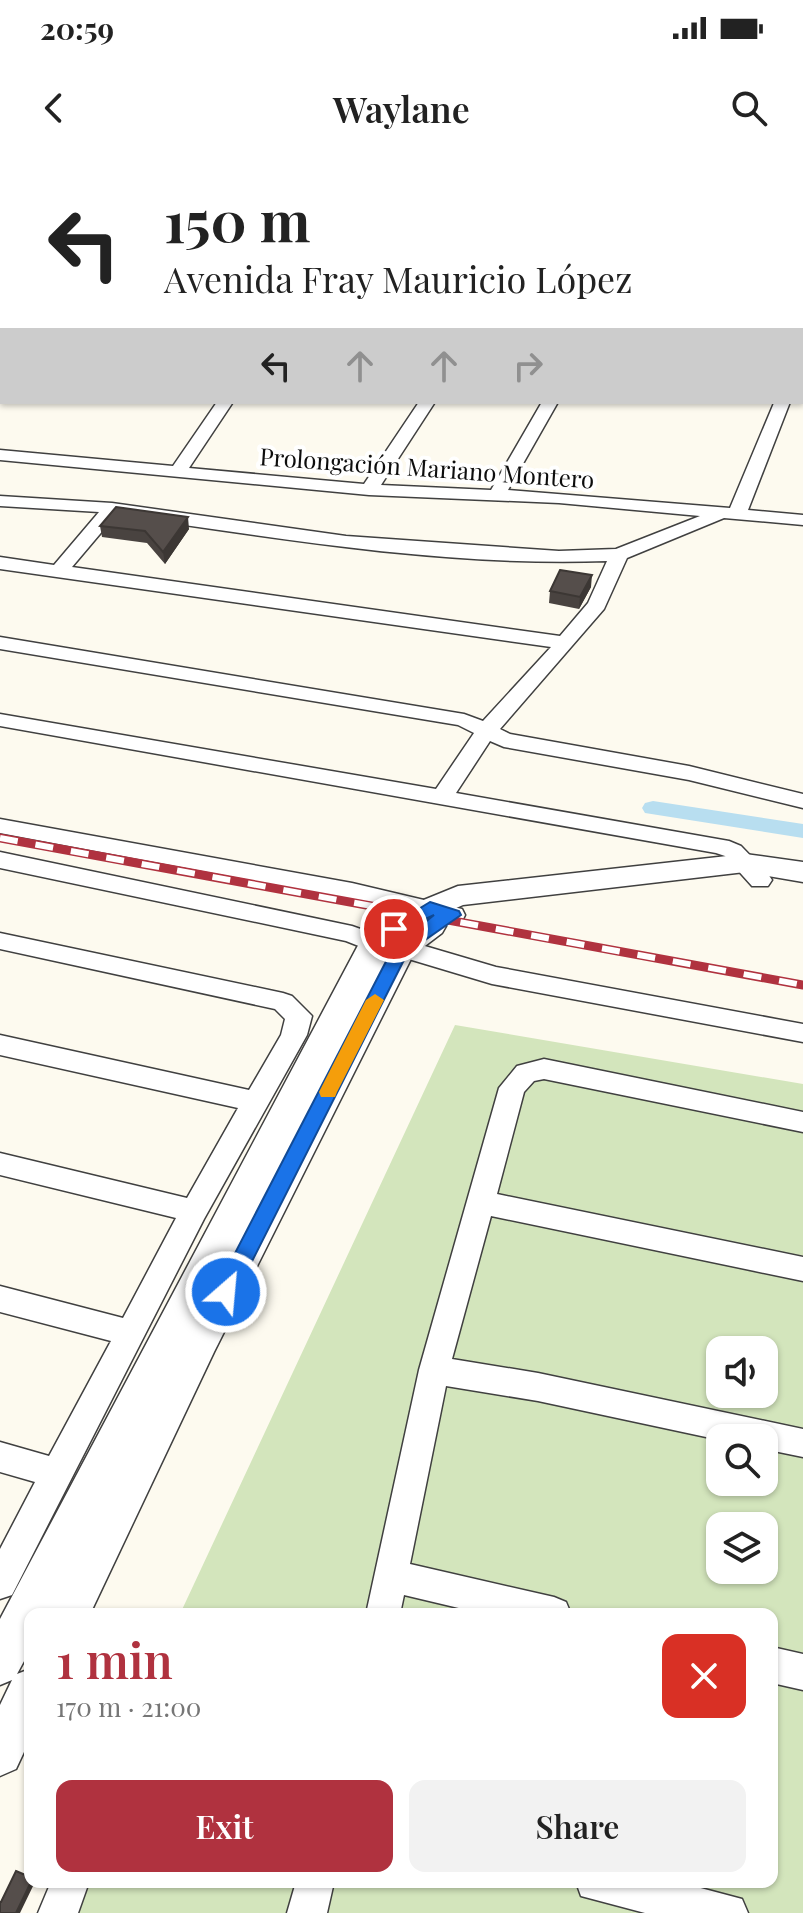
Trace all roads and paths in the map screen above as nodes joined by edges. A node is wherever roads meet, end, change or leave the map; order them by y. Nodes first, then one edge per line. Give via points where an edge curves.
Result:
1 (224, 404) edge
2 (426, 404) edge
3 (549, 404) edge
4 (782, 404) edge
5 (0, 455) edge
6 (177, 473) junction
7 (198, 475) junction
8 (369, 490) junction
9 (496, 496) junction
10 (0, 501) edge
11 (112, 508) junction
12 (730, 514) junction
13 (165, 515) junction
14 (803, 520) edge
15 (619, 555) junction
16 (0, 563) edge
17 (58, 572) junction
18 (0, 643) edge
19 (566, 643) junction
20 (0, 720) edge
21 (485, 732) junction
22 (441, 798) junction
23 (803, 801) edge
24 (0, 826) edge
25 (0, 860) edge
26 (775, 872) edge
27 (441, 912) junction
28 (0, 941) edge
29 (388, 946) junction
30 (803, 1033) edge
31 (0, 1045) edge
32 (255, 1102) junction
33 (803, 1122) edge
34 (0, 1164) edge
35 (480, 1202) junction
36 (194, 1211) junction
37 (803, 1269) edge
38 (0, 1299) edge
39 (131, 1333) junction
40 (434, 1370) junction
41 (803, 1443) edge
42 (0, 1457) edge
43 (56, 1473) junction
44 (393, 1576) junction
45 (0, 1583) edge
46 (30, 1608) edge
47 (71, 1608) edge
48 (385, 1608) edge
49 (529, 1608) edge
50 (24, 1619) edge
51 (0, 1663) edge
52 (778, 1666) edge
53 (803, 1672) edge
54 (24, 1703) edge
55 (0, 1753) edge
56 (68, 1888) edge
57 (313, 1888) edge
58 (621, 1888) edge
59 (58, 1913) edge
60 (307, 1913) edge
61 (728, 1913) edge

1 - 6 street
2 - 8 street
3 - 9 street
4 - 12 street
5 - 6 street, Prolongación Mariano Montero
6 - 7 street, Prolongación Mariano Montero
7 - 8 street, Prolongación Mariano Montero
7 - 13 street
8 - 9 street, Prolongación Mariano Montero
9 - 12 street, Prolongación Mariano Montero
10 - 11 street
11 - 13 street
11 - 17 street
12 - 14 street, Prolongación Mariano Montero
12 - 15 street
13 - 15 street via 446,551
15 - 19 street via 597,605
16 - 17 street
17 - 19 street
18 - 21 street via 464,720
19 - 21 street
20 - 22 street
21 - 22 street
21 - 23 street
22 - 26 street via 721,846
24 - 27 street
25 - 29 street
26 - 27 street via 458,896
27 - 29 street
28 - 32 street via 283,1002 299,1016 294,1035
29 - 30 street via 492,975
29 - 46 street
29 - 47 street
31 - 32 street
32 - 36 street
33 - 35 street via 544,1069 526,1073 512,1088
34 - 36 street
35 - 37 street
35 - 40 street
36 - 39 street
38 - 39 street
39 - 43 street
40 - 41 street via 582,1395
40 - 44 street
42 - 43 street
43 - 45 street
44 - 48 street
44 - 49 street
50 - 51 street
52 - 53 street
54 - 55 street
56 - 59 street
57 - 60 street
58 - 61 street

